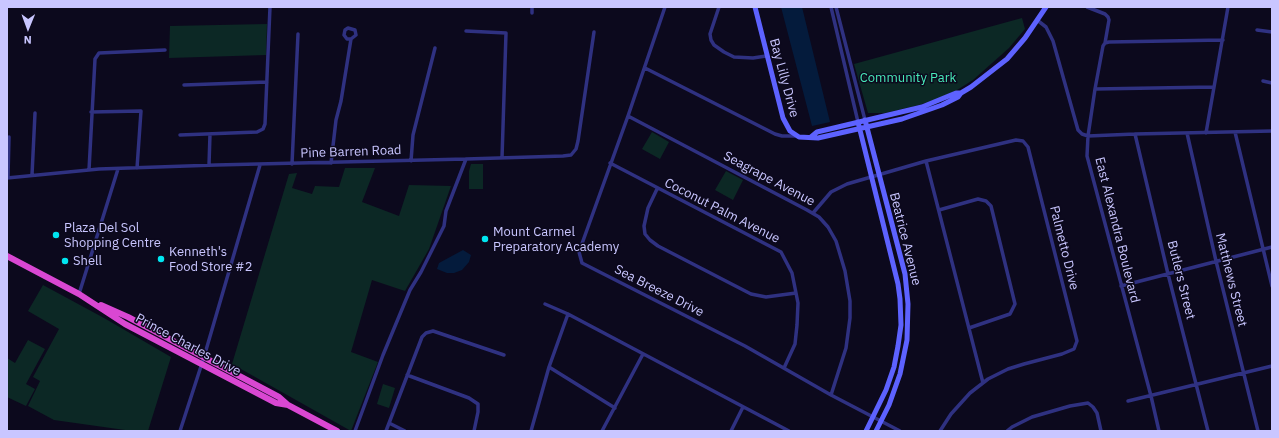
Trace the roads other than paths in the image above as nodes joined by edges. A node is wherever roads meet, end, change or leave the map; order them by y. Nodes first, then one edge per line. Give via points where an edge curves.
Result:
1 (270, 7) edge
2 (532, 7) edge
3 (666, 7) edge
4 (719, 7) edge
5 (755, 7) edge
6 (830, 7) edge
7 (836, 7) edge
8 (1046, 7) edge
9 (1086, 7) edge
10 (1228, 7) edge
11 (532, 13) dead end
12 (1037, 20) junction
13 (1257, 30) dead end
14 (466, 31) dead end
15 (594, 32) dead end
16 (1272, 32) edge
17 (298, 34) dead end
18 (351, 39) dead end
19 (1223, 40) junction
20 (1106, 43) junction
21 (435, 48) dead end
22 (164, 50) dead end
23 (766, 56) junction
24 (645, 68) junction
25 (1263, 81) dead end
26 (267, 82) junction
27 (1272, 82) edge
28 (184, 85) dead end
29 (1214, 87) junction
30 (1095, 90) junction
31 (961, 93) junction
32 (91, 112) junction
33 (35, 113) dead end
34 (628, 116) junction
35 (865, 120) junction
36 (858, 122) junction
37 (866, 127) junction
38 (860, 129) junction
39 (1272, 131) edge
40 (1235, 132) junction
41 (1187, 133) junction
42 (1206, 133) junction
43 (210, 134) junction
44 (1136, 134) junction
45 (180, 135) dead end
46 (795, 136) junction
47 (1088, 136) junction
48 (9, 137) dead end
49 (811, 137) junction
50 (502, 158) junction
51 (466, 159) junction
52 (411, 161) junction
53 (926, 161) junction
54 (331, 163) junction
55 (610, 163) junction
56 (292, 164) junction
57 (209, 165) junction
58 (260, 165) junction
59 (137, 168) junction
60 (118, 169) junction
61 (89, 170) junction
62 (878, 175) junction
63 (32, 176) junction
64 (871, 177) junction
65 (8, 178) edge
66 (657, 189) junction
67 (939, 210) junction
68 (813, 213) junction
69 (1272, 247) edge
70 (1262, 249) junction
71 (7, 256) edge
72 (1216, 261) junction
73 (1168, 274) junction
74 (1121, 286) junction
75 (1272, 286) edge
76 (796, 293) junction
77 (81, 295) junction
78 (545, 304) dead end
79 (568, 314) junction
80 (969, 328) junction
81 (643, 354) junction
82 (504, 355) dead end
83 (204, 357) junction
84 (201, 365) junction
85 (1272, 366) edge
86 (550, 367) junction
87 (784, 368) junction
88 (1244, 373) junction
89 (408, 375) junction
90 (983, 382) junction
91 (1196, 384) junction
92 (831, 395) junction
93 (1151, 396) junction
94 (1128, 401) dead end
95 (288, 405) junction
96 (743, 407) junction
97 (615, 408) junction
98 (874, 417) junction
99 (881, 421) junction
100 (389, 423) junction
101 (180, 431) edge
102 (337, 431) edge
103 (355, 431) edge
104 (386, 431) edge
105 (405, 431) edge
106 (474, 431) edge
107 (530, 431) edge
108 (602, 431) edge
109 (731, 431) edge
110 (789, 431) edge
111 (866, 431) edge
112 (876, 431) edge
113 (900, 431) edge
114 (940, 431) edge
115 (1007, 431) edge
116 (1100, 431) edge
117 (1159, 431) edge
118 (1208, 431) edge
119 (1258, 431) edge

1 - 26 street
2 - 11 street
3 - 24 street, Sea Breeze Drive
4 - 23 street via 710,32 714,45 734,57
5 - 23 main road, Bay Lilly Drive
6 - 36 street
7 - 35 street
8 - 12 main road, Bay Lilly Drive
9 - 20 street, East Alexandra Boulevard via 1108,17
10 - 19 street
12 - 31 main road, Bay Lilly Drive via 1007,59
12 - 47 street via 1046,27 1053,41 1078,130
13 - 16 street
14 - 50 street via 506,33
15 - 50 street, Pine Barren Road via 576,149 571,154 563,156
17 - 56 street
18 - 54 street
19 - 20 street
19 - 29 street
20 - 30 street, East Alexandra Boulevard via 1103,46
21 - 52 street via 413,135
22 - 32 street via 99,53 95,59
23 - 46 main road, Bay Lilly Drive via 783,118
24 - 34 street, Sea Breeze Drive
24 - 46 street via 775,134
25 - 27 street
26 - 28 street
26 - 43 street via 263,129 257,132
29 - 30 street
29 - 42 street
30 - 47 street, East Alexandra Boulevard
31 - 35 main road via 922,107
31 - 37 main road, Bay Lilly Drive via 958,97 924,112
32 - 59 street via 141,111
32 - 61 street
33 - 63 street
34 - 55 street, Sea Breeze Drive
34 - 68 street, Seagrape Avenue
35 - 36 main road
35 - 37 main road, Beatrice Avenue
36 - 38 main road, Beatrice Avenue
36 - 49 main road via 817,132
37 - 38 main road, Bay Lilly Drive
37 - 62 main road, Beatrice Avenue
38 - 49 main road, Bay Lilly Drive via 818,138
38 - 64 main road, Beatrice Avenue
39 - 40 street
40 - 42 street
40 - 70 street
41 - 42 street
41 - 44 street
41 - 72 street, Matthews Street
43 - 45 street
43 - 57 street
44 - 47 street
44 - 73 street, Butlers Street
46 - 49 main road, Bay Lilly Drive
47 - 74 street, East Alexandra Boulevard via 1087,156
48 - 65 street
50 - 51 street, Pine Barren Road
51 - 52 street, Pine Barren Road
51 - 103 street via 446,211 444,226 410,290
52 - 54 street, Pine Barren Road
53 - 62 street, Palmetto Drive
53 - 67 street
53 - 90 street, Palmetto Drive via 1016,140 1022,141 1028,147 1076,341 1074,349 1008,369
54 - 56 street, Pine Barren Road
55 - 66 street, Coconut Palm Avenue
55 - 87 street, Sea Breeze Drive via 579,252 582,263
56 - 58 street, Pine Barren Road
57 - 58 street, Pine Barren Road
57 - 59 street, Pine Barren Road
58 - 83 street
59 - 60 street, Pine Barren Road
60 - 61 street, Pine Barren Road
60 - 77 street
61 - 63 street, Pine Barren Road
62 - 64 street, Palmetto Drive
62 - 99 main road, Beatrice Avenue via 905,274 909,315 900,374
63 - 65 street, Pine Barren Road
64 - 68 street, Palmetto Drive via 838,187
64 - 98 main road, Beatrice Avenue via 900,299 900,325 894,367
66 - 76 street, Coconut Palm Avenue via 781,252 792,273
66 - 76 street via 648,208 644,226 645,234 658,246 751,294 766,297
67 - 80 street
67 - 80 street via 978,199 986,200 991,206 1015,304 1010,314
68 - 92 street, Seagrape Avenue via 828,227 836,241 850,301 846,348
69 - 70 street
70 - 72 street
70 - 75 street
71 - 77 highway, Prince Charles Drive
72 - 73 street
72 - 88 street, Matthews Street
73 - 74 street
73 - 91 street, Butlers Street
74 - 93 street, East Alexandra Boulevard
76 - 87 street, Coconut Palm Avenue via 798,303 795,344
77 - 83 highway, Prince Charles Drive
77 - 84 highway, Prince Charles Drive via 125,324
78 - 79 street
79 - 81 street
79 - 86 street
80 - 90 street
81 - 96 street
81 - 97 street
82 - 89 street via 429,331 422,337
83 - 84 street
83 - 95 highway, Prince Charles Drive via 279,397
84 - 95 highway, Prince Charles Drive via 276,403
84 - 101 street
85 - 88 street
86 - 97 street
86 - 107 street
87 - 92 street, Sea Breeze Drive
88 - 91 street
88 - 119 street, Matthews Street
89 - 100 street
89 - 106 street via 469,398 478,404
90 - 114 street, Palmetto Drive via 951,414
91 - 93 street
91 - 118 street, Butlers Street
92 - 98 street, Sea Breeze Drive
93 - 94 street
93 - 117 street, East Alexandra Boulevard
95 - 102 highway, Prince Charles Drive
96 - 109 street
96 - 110 street
97 - 108 street
98 - 99 street, Sea Breeze Drive
98 - 111 main road, Beatrice Avenue
99 - 112 main road, Beatrice Avenue
99 - 113 street, Sea Breeze Drive
100 - 104 street
100 - 105 street
115 - 116 street via 1032,417 1088,403 1097,413

